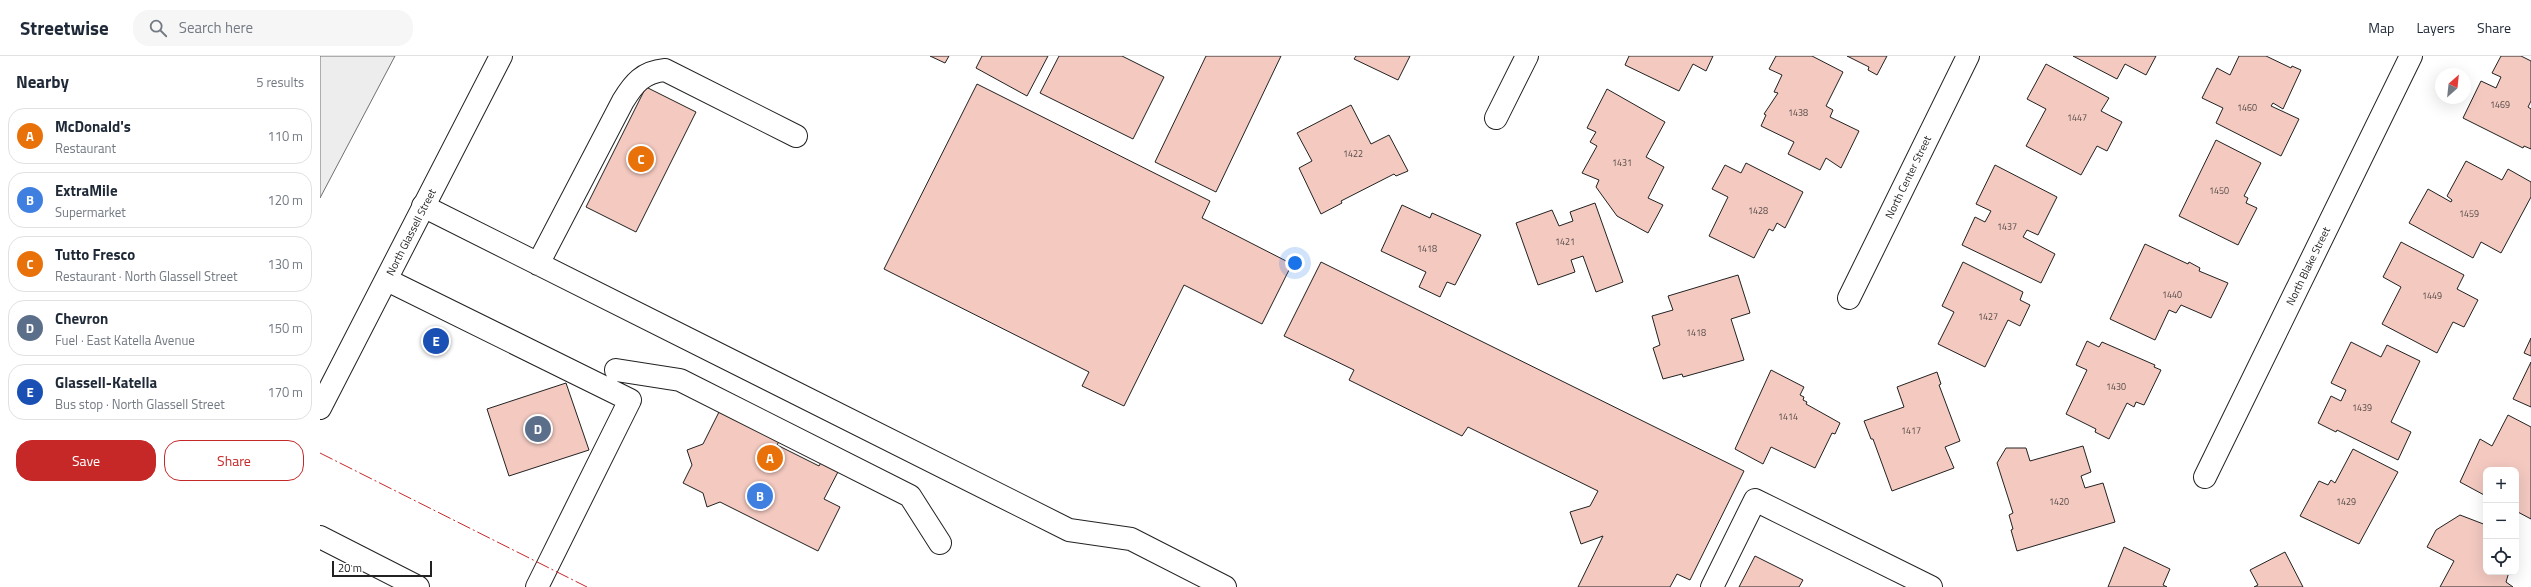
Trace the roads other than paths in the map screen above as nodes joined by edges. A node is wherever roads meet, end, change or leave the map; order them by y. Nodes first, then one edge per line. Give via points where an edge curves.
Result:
1 (501, 56) edge
2 (1527, 56) edge
3 (1968, 56) edge
4 (2411, 56) edge
5 (1496, 118) dead end
6 (796, 136) dead end
7 (423, 206) junction
8 (538, 264) junction
9 (387, 280) junction
10 (1849, 298) dead end
11 (616, 370) dead end
12 (320, 408) edge
13 (2205, 477) dead end
14 (320, 537) edge
15 (940, 543) dead end
16 (418, 587) edge
17 (538, 587) edge
18 (1226, 587) edge
19 (1712, 587) edge
20 (1931, 587) edge

1 - 7 street, North Glassell Street
2 - 5 street
3 - 10 street, North Center Street
4 - 13 street, North Blake Street
6 - 8 street via 665,70 652,71 634,82
7 - 8 street
7 - 9 street, North Glassell Street
8 - 18 street via 1069,530 1131,539
9 - 12 street, North Glassell Street
9 - 17 street via 630,400
11 - 15 street via 680,380 910,496
14 - 16 street
19 - 20 street via 1755,500

